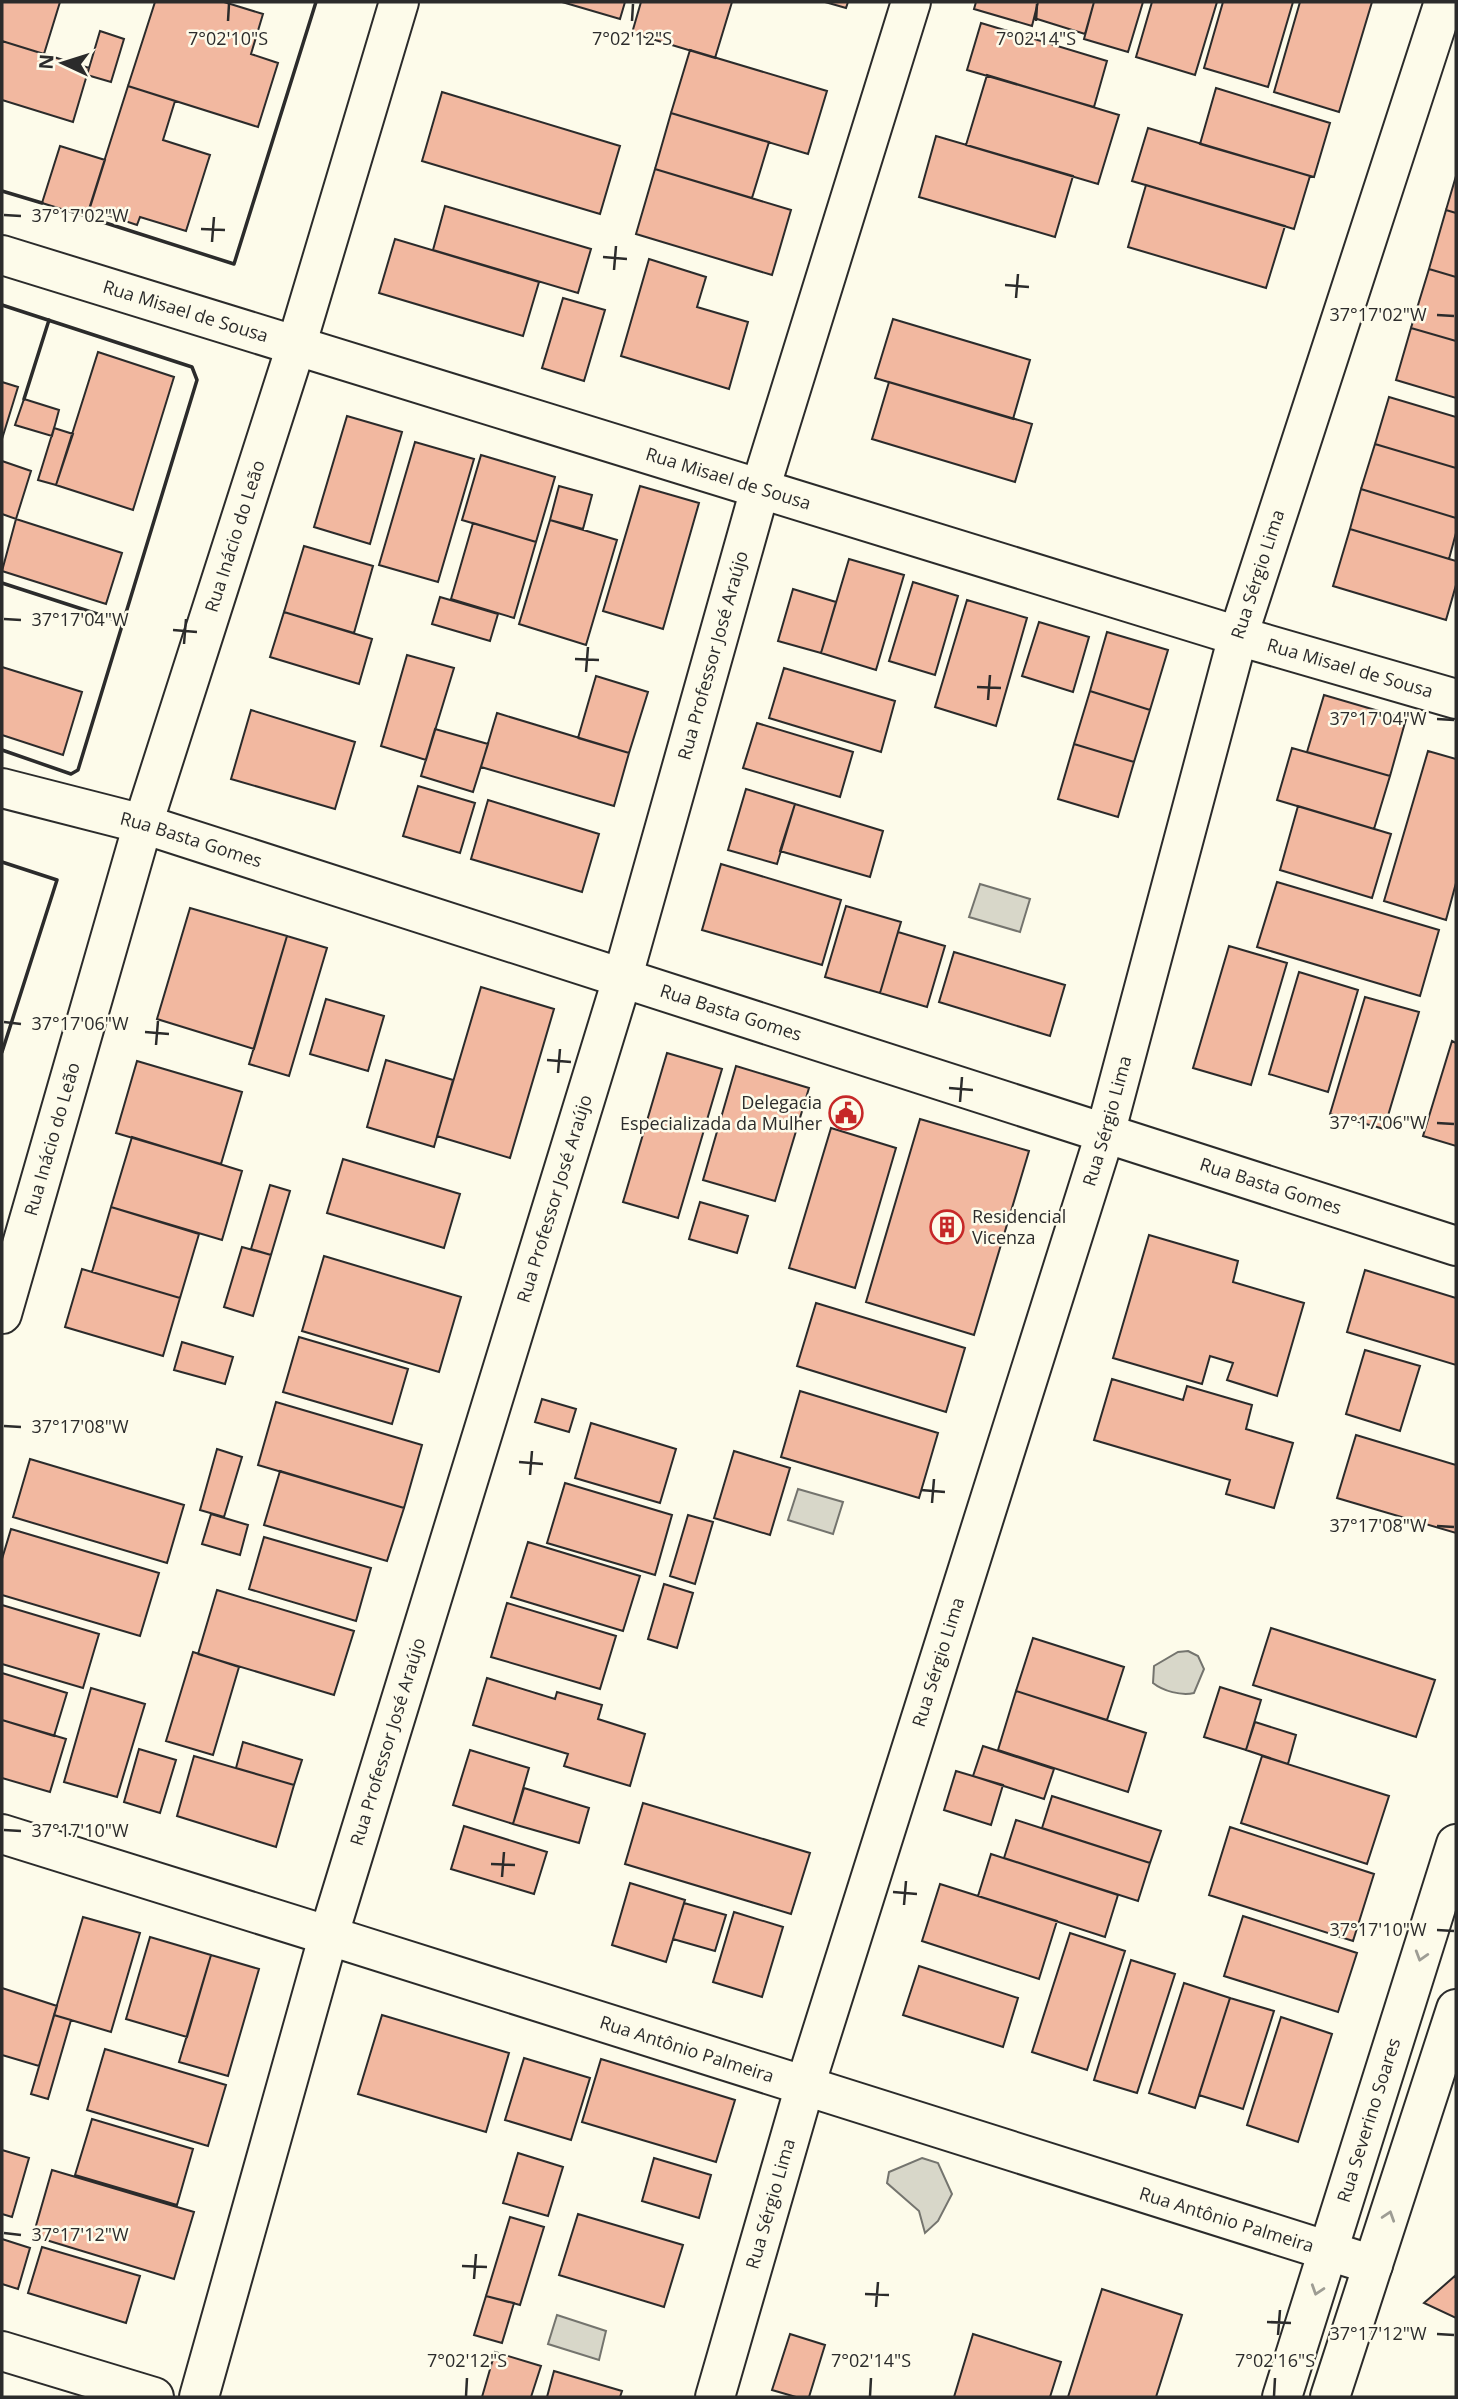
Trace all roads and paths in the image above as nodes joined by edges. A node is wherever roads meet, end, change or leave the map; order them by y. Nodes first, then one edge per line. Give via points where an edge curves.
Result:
1 (399, 2) edge
2 (911, 2) edge
3 (1444, 2) edge
4 (2, 255) edge
5 (297, 343) junction
6 (760, 489) junction
7 (1238, 636) junction
8 (1456, 699) edge
9 (2, 788) edge
10 (143, 824) junction
11 (623, 976) junction
12 (1105, 1134) junction
13 (1456, 1246) edge
14 (2, 1314) edge
15 (2, 1834) edge
16 (1456, 1844) edge
17 (329, 1934) junction
18 (1456, 2009) edge
19 (804, 2089) junction
20 (1329, 2252) junction
21 (1373, 2265) junction
22 (2, 2351) edge
23 (154, 2397) edge
24 (199, 2397) edge
25 (715, 2397) edge
26 (1282, 2397) edge
27 (1330, 2397) edge

1 - 5 street, Rua Inácio do Leão
2 - 6 street, Rua Professor José Araújo
3 - 7 street, Rua Sérgio Lima
4 - 5 street, Rua Misael de Sousa
5 - 6 street, Rua Misael de Sousa
5 - 10 street, Rua Inácio do Leão
6 - 7 street, Rua Misael de Sousa
6 - 11 street, Rua Professor José Araújo
7 - 8 street, Rua Misael de Sousa
7 - 12 street, Rua Sérgio Lima
9 - 10 street, Rua Basta Gomes
10 - 11 street, Rua Basta Gomes
10 - 14 street, Rua Inácio do Leão
11 - 12 street, Rua Basta Gomes
11 - 17 street, Rua Professor José Araújo
12 - 13 street, Rua Basta Gomes
12 - 19 street, Rua Sérgio Lima
15 - 17 street, Rua Antônio Palmeira
16 -> 20 street, Rua Severino Soares
17 - 19 street, Rua Antônio Palmeira
17 - 24 street, Rua Professor José Araújo
21 -> 18 street
19 - 20 street, Rua Antônio Palmeira
19 - 25 street, Rua Sérgio Lima
20 - 21 street, Rua Antônio Palmeira
20 -> 26 street, Rua Severino Soares
21 - 27 street
22 - 23 street

